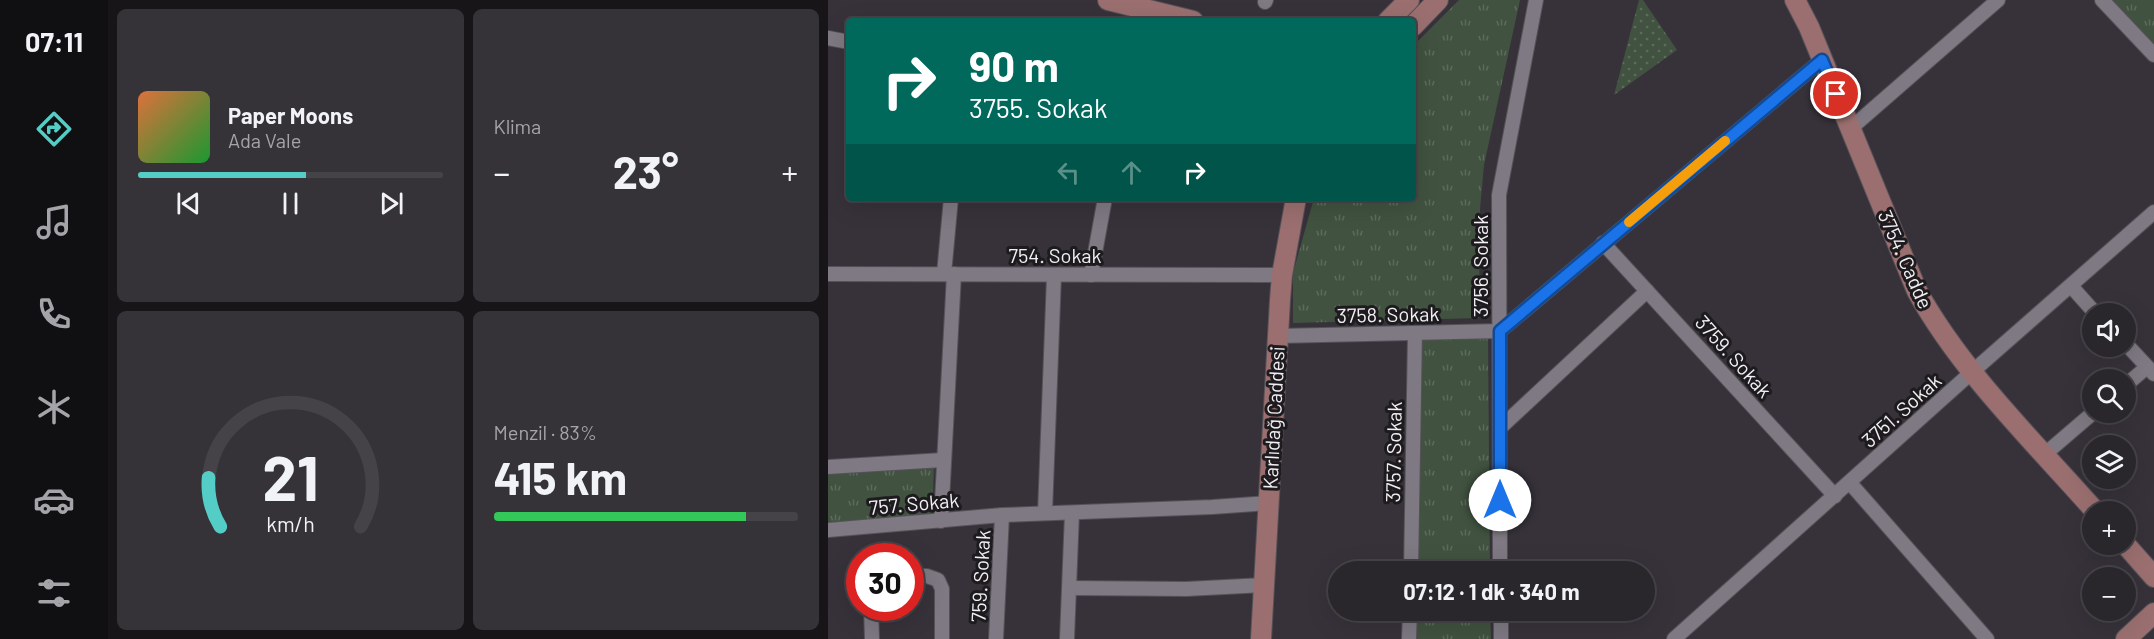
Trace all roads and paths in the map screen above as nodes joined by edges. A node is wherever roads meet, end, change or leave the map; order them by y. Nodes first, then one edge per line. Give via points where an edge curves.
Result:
1 (1108, 0) edge
2 (1409, 0) edge
3 (1438, 0) edge
4 (1536, 0) edge
5 (1795, 0) edge
6 (1998, 0) edge
7 (2102, 0) edge
8 (1138, 14) edge
9 (1169, 18) edge
10 (1391, 18) edge
11 (1416, 23) edge
12 (828, 38) edge
13 (846, 41) edge
14 (2154, 55) edge
15 (1822, 60) junction
16 (1850, 129) junction
17 (951, 201) edge
18 (1104, 201) edge
19 (1295, 201) edge
20 (2154, 212) edge
21 (1603, 243) junction
22 (828, 274) edge
23 (949, 274) junction
24 (1091, 275) junction
25 (1282, 275) junction
26 (1054, 276) junction
27 (2071, 286) junction
28 (1647, 291) junction
29 (2086, 303) edge
30 (1500, 331) junction
31 (1414, 333) junction
32 (1278, 336) junction
33 (2136, 355) edge
34 (2150, 370) edge
35 (1972, 372) junction
36 (2136, 379) edge
37 (2082, 422) edge
38 (1500, 428) junction
39 (2045, 454) junction
40 (943, 460) junction
41 (828, 467) edge
42 (1850, 483) junction
43 (1835, 496) junction
44 (2086, 501) edge
45 (1269, 503) junction
46 (1044, 513) junction
47 (1072, 513) junction
48 (1002, 515) junction
49 (941, 521) junction
50 (828, 530) edge
51 (2135, 555) edge
52 (1411, 561) edge
53 (1500, 561) edge
54 (924, 576) edge
55 (2154, 577) edge
56 (1264, 585) junction
57 (1070, 588) junction
58 (2154, 613) edge
59 (871, 621) edge
60 (1410, 621) edge
61 (1501, 621) edge
62 (872, 639) edge
63 (942, 639) edge
64 (996, 639) edge
65 (1067, 639) edge
66 (1261, 639) edge
67 (1409, 639) edge
68 (1501, 639) edge
69 (1674, 639) edge
70 (1987, 639) edge
71 (2126, 639) edge

1 - 8 main road
2 - 10 main road
3 - 11 main road
4 - 30 street, 3756. Sokak via 1499,195
5 - 15 main road, 3754. Cadde
6 - 16 street
7 - 14 street
8 - 9 main road
12 - 13 street
15 - 16 main road, 3754. Cadde
15 - 21 street
16 - 35 main road, 3754. Cadde via 1926,309
17 - 23 street
18 - 24 street
19 - 25 main road, Karlıdağ Caddesi
20 - 27 street, 3751. Sokak
21 - 28 street, 3759. Sokak
21 - 30 street
22 - 23 street, 754. Sokak
23 - 26 street, 754. Sokak
23 - 40 street
24 - 25 street, 754. Sokak
24 - 26 street, 754. Sokak
25 - 32 main road, Karlıdağ Caddesi
26 - 46 street
27 - 29 street
27 - 35 street, 3751. Sokak
28 - 38 street
28 - 43 street, 3759. Sokak
30 - 31 street, 3758. Sokak
30 - 38 street, 3756. Sokak
31 - 32 street, 3758. Sokak
31 - 52 street, 3757. Sokak
32 - 45 main road, Karlıdağ Caddesi
33 - 34 street
34 - 36 street
35 - 39 main road, 3754. Cadde
35 - 42 street, 3751. Sokak
37 - 39 street
38 - 53 street, 3756. Sokak
39 - 44 main road, 3754. Cadde
40 - 41 street
40 - 49 street
42 - 43 street, 3751. Sokak
42 - 70 street
43 - 69 street, 3751. Sokak
45 - 47 street, 757. Sokak
45 - 56 main road, Karlıdağ Caddesi
46 - 47 street, 757. Sokak
46 - 48 street, 757. Sokak
47 - 57 street
48 - 49 street, 757. Sokak
48 - 64 street, 759. Sokak
49 - 50 street, 757. Sokak
51 - 55 main road
54 - 63 street via 938,580 942,589
56 - 57 street via 1186,590
56 - 66 main road, Karlıdağ Caddesi
57 - 65 street
58 - 71 main road
59 - 62 street
60 - 67 street
61 - 68 street

